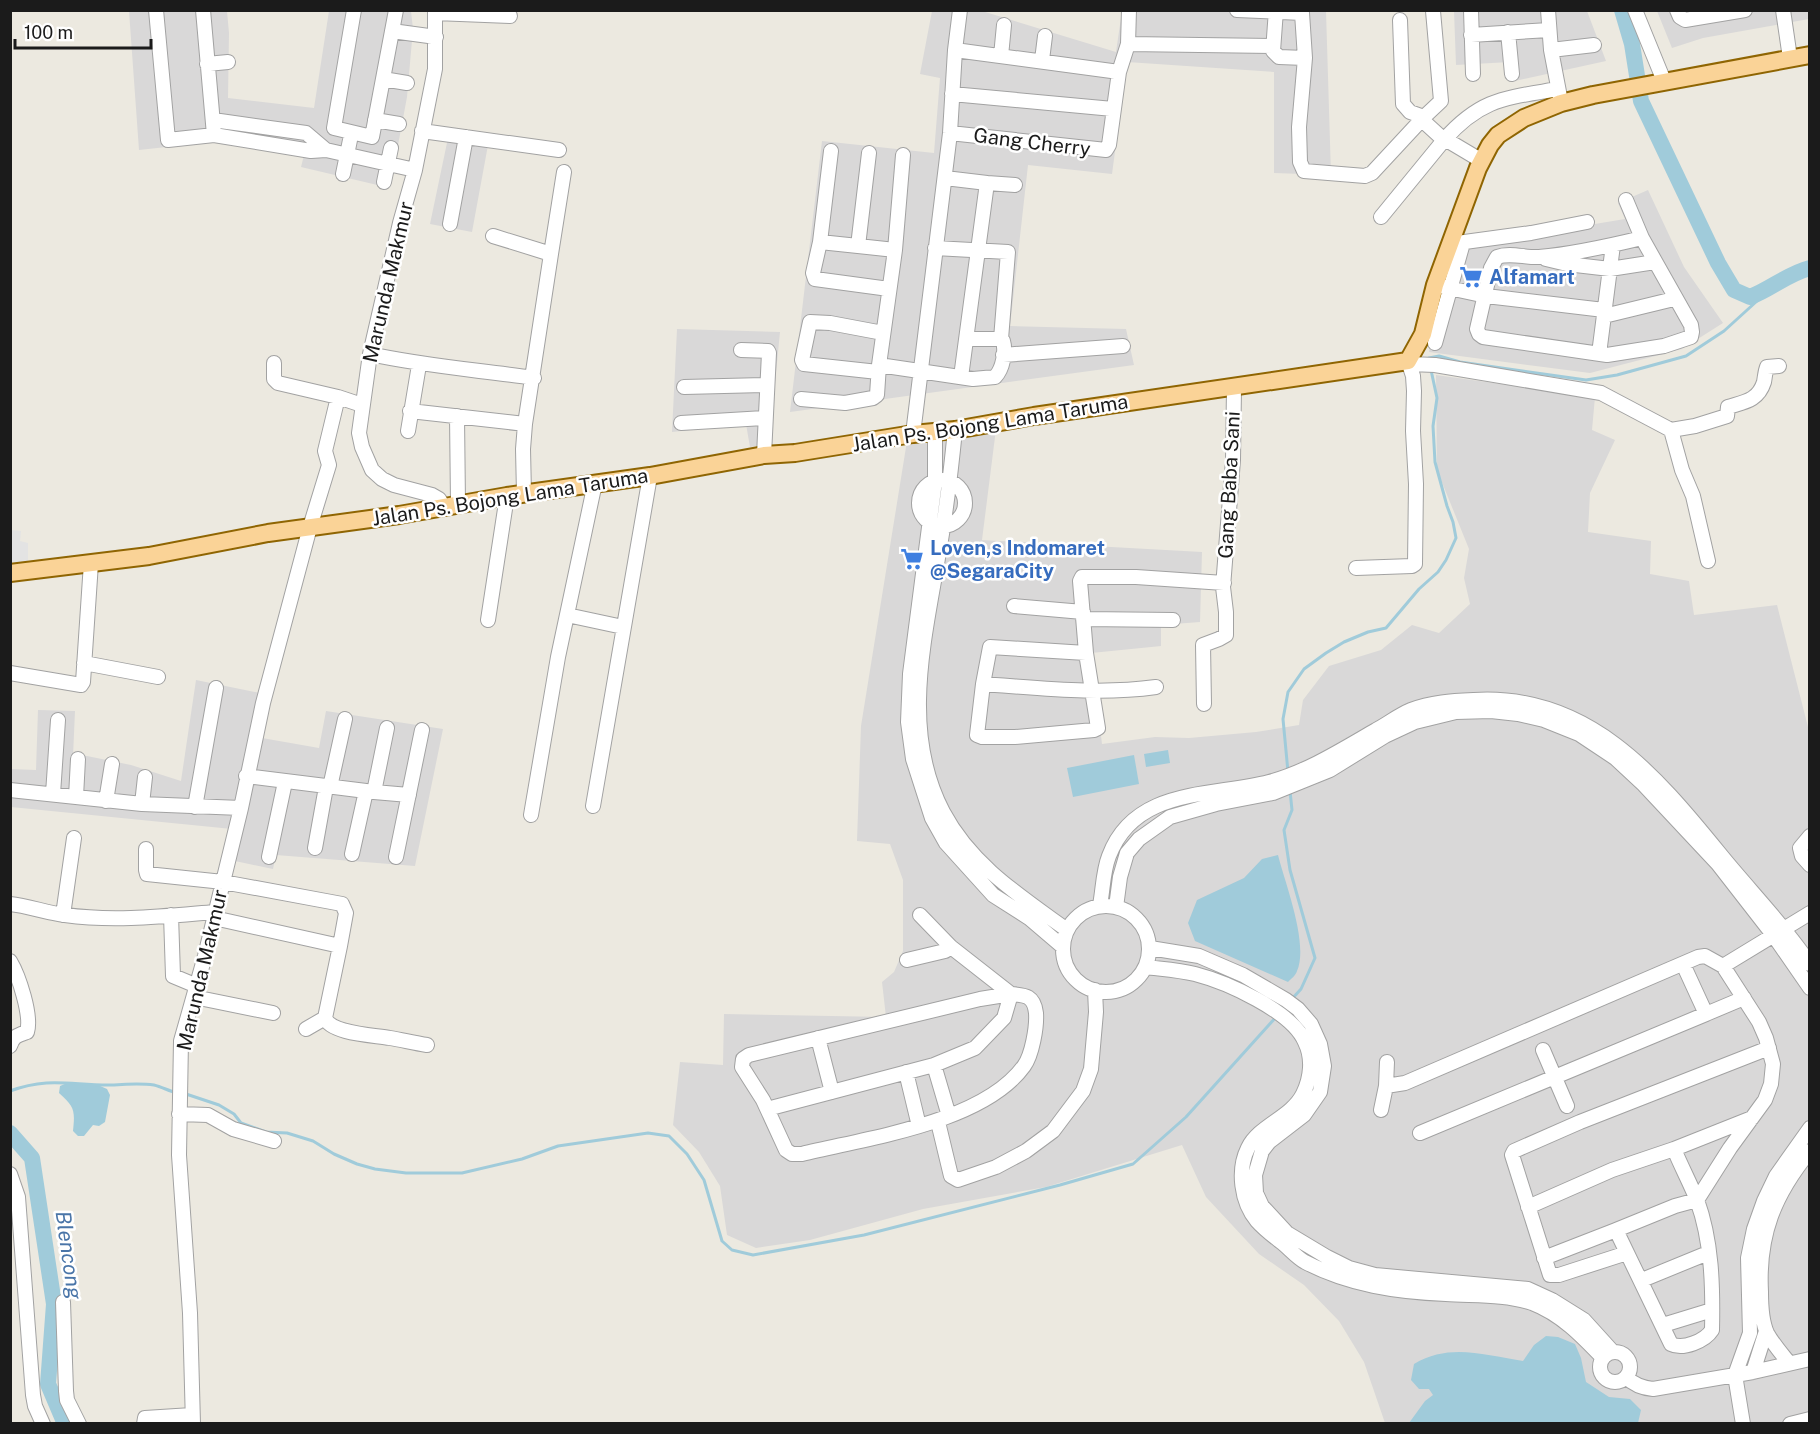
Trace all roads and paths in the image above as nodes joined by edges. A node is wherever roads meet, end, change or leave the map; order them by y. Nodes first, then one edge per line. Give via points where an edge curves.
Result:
1 (156, 10) edge
2 (203, 10) edge
3 (354, 10) edge
4 (396, 10) edge
5 (960, 10) edge
6 (1129, 10) edge
7 (1237, 10) edge
8 (1471, 10) edge
9 (1548, 10) edge
10 (1635, 10) edge
11 (1677, 10) edge
12 (1744, 10) edge
13 (1783, 10) edge
14 (1276, 11) edge
15 (435, 12) edge
16 (1434, 12) edge
17 (510, 16) dead end
18 (1400, 20) dead end
19 (1004, 25) dead end
20 (1549, 30) junction
21 (392, 31) junction
22 (1508, 32) junction
23 (1471, 34) junction
24 (1045, 36) dead end
25 (436, 37) junction
26 (1128, 44) junction
27 (1594, 45) dead end
28 (1273, 46) junction
29 (954, 50) junction
30 (1551, 50) junction
31 (1809, 55) edge
32 (1000, 56) junction
33 (1305, 58) junction
34 (1790, 58) junction
35 (1042, 60) junction
36 (228, 62) dead end
37 (207, 64) junction
38 (1119, 72) junction
39 (1473, 74) dead end
40 (1512, 74) dead end
41 (383, 79) junction
42 (1660, 82) junction
43 (407, 83) dead end
44 (952, 93) junction
45 (1560, 96) junction
46 (1113, 109) junction
47 (1422, 118) junction
48 (213, 120) junction
49 (375, 120) junction
50 (399, 124) dead end
51 (422, 131) junction
52 (950, 133) junction
53 (214, 135) junction
54 (466, 137) junction
55 (1445, 139) junction
56 (350, 140) dead end
57 (391, 148) dead end
58 (326, 150) junction
59 (559, 150) dead end
60 (831, 151) dead end
61 (869, 153) dead end
62 (347, 154) junction
63 (903, 155) dead end
64 (1482, 161) junction
65 (388, 164) junction
66 (415, 170) junction
67 (564, 172) dead end
68 (343, 174) dead end
69 (945, 178) junction
70 (384, 182) dead end
71 (987, 183) junction
72 (1015, 185) dead end
73 (1626, 200) dead end
74 (1381, 217) dead end
75 (1587, 222) dead end
76 (450, 224) dead end
77 (493, 236) dead end
78 (1642, 238) junction
79 (820, 242) junction
80 (1456, 244) junction
81 (1613, 245) junction
82 (858, 246) junction
83 (935, 248) junction
84 (895, 250) junction
85 (977, 250) junction
86 (551, 254) junction
87 (1538, 257) junction
88 (1655, 262) junction
89 (1610, 269) junction
90 (1442, 287) junction
91 (889, 289) junction
92 (1486, 296) junction
93 (1674, 299) junction
94 (1604, 313) junction
95 (883, 333) junction
96 (966, 339) junction
97 (1001, 339) junction
98 (1435, 343) dead end
99 (1123, 346) dead end
100 (741, 350) dead end
101 (370, 354) junction
102 (1599, 354) junction
103 (1004, 356) junction
104 (1409, 362) junction
105 (274, 363) dead end
106 (419, 365) junction
107 (1779, 366) dead end
108 (878, 369) junction
109 (921, 370) junction
110 (961, 377) junction
111 (534, 378) junction
112 (767, 385) junction
113 (684, 387) dead end
114 (1234, 388) junction
115 (338, 397) junction
116 (801, 399) dead end
117 (362, 405) junction
118 (410, 411) junction
119 (457, 416) junction
120 (765, 418) junction
121 (681, 423) dead end
122 (525, 424) junction
123 (408, 430) dead end
124 (955, 430) junction
125 (1671, 430) junction
126 (933, 432) junction
127 (913, 434) junction
128 (764, 455) junction
129 (650, 476) junction
130 (935, 481) junction
131 (950, 481) junction
132 (595, 483) junction
133 (524, 494) junction
134 (507, 496) junction
135 (451, 506) junction
136 (937, 524) junction
137 (310, 527) junction
138 (1708, 561) dead end
139 (91, 563) junction
140 (1356, 568) dead end
141 (10, 573) edge
142 (1224, 583) junction
143 (1014, 606) dead end
144 (567, 615) junction
145 (1083, 615) junction
146 (488, 620) dead end
147 (1173, 620) dead end
148 (623, 627) junction
149 (1086, 653) junction
150 (84, 663) junction
151 (10, 673) edge
152 (158, 677) dead end
153 (983, 684) junction
154 (1156, 687) dead end
155 (216, 688) dead end
156 (1093, 691) junction
157 (1204, 705) dead end
158 (345, 719) dead end
159 (58, 720) dead end
160 (387, 728) dead end
161 (422, 730) dead end
162 (78, 759) dead end
163 (112, 764) dead end
164 (246, 776) junction
165 (145, 777) dead end
166 (285, 782) junction
167 (328, 787) junction
168 (1272, 787) junction
169 (10, 790) edge
170 (370, 792) junction
171 (53, 794) junction
172 (409, 795) junction
173 (76, 797) junction
174 (106, 801) junction
175 (142, 804) junction
176 (593, 806) dead end
177 (195, 807) junction
178 (241, 808) junction
179 (531, 815) dead end
180 (1809, 836) edge
181 (74, 838) dead end
182 (315, 848) dead end
183 (146, 849) dead end
184 (352, 854) dead end
185 (269, 857) dead end
186 (396, 857) dead end
187 (1809, 865) edge
188 (223, 882) junction
189 (10, 904) edge
190 (1100, 905) junction
191 (1116, 907) junction
192 (1809, 914) edge
193 (63, 915) junction
194 (171, 915) junction
195 (215, 915) junction
196 (920, 915) dead end
197 (1068, 930) junction
198 (1779, 933) junction
199 (340, 946) junction
200 (951, 947) junction
201 (1063, 947) junction
202 (1150, 948) junction
203 (907, 960) dead end
204 (10, 962) edge
205 (1683, 964) junction
206 (1809, 964) edge
207 (1723, 966) junction
208 (1146, 967) junction
209 (1809, 988) edge
210 (1095, 990) junction
211 (195, 991) junction
212 (1011, 994) junction
213 (1744, 998) junction
214 (273, 1013) dead end
215 (1707, 1014) junction
216 (325, 1018) junction
217 (306, 1029) dead end
218 (818, 1038) junction
219 (10, 1046) edge
220 (427, 1046) dead end
221 (1769, 1048) junction
222 (1543, 1050) dead end
223 (1387, 1062) dead end
224 (934, 1065) junction
225 (1318, 1065) junction
226 (906, 1072) junction
227 (1554, 1078) junction
228 (1386, 1086) junction
229 (832, 1092) junction
230 (1567, 1106) dead end
231 (767, 1109) junction
232 (1381, 1110) dead end
233 (179, 1113) junction
234 (1752, 1118) junction
235 (943, 1119) junction
236 (919, 1126) junction
237 (1809, 1128) edge
238 (1420, 1133) dead end
239 (274, 1142) dead end
240 (1674, 1149) junction
241 (1809, 1151) edge
242 (10, 1174) edge
243 (1697, 1200) junction
244 (1528, 1207) junction
245 (1616, 1230) junction
246 (1627, 1253) junction
247 (1708, 1253) junction
248 (1544, 1258) junction
249 (1642, 1280) junction
250 (63, 1302) dead end
251 (1712, 1310) junction
252 (1662, 1324) junction
253 (1766, 1331) junction
254 (1608, 1355) junction
255 (1809, 1359) edge
256 (1789, 1364) junction
257 (1753, 1372) junction
258 (1735, 1375) junction
259 (1626, 1377) junction
260 (192, 1419) edge
261 (1809, 1419) edge
262 (43, 1424) edge
263 (80, 1424) edge
264 (144, 1424) edge
265 (1743, 1424) edge
266 (1790, 1424) edge

1 - 53 street via 168,140
2 - 37 street
3 - 49 street via 333,128 372,136
4 - 21 street
5 - 29 street
6 - 26 street, Gang Cherry
7 - 14 street
8 - 23 street
9 - 20 street
10 - 42 street
11 - 12 street via 1685,20
13 - 34 street
14 - 28 street
14 - 33 street via 1302,13
15 - 17 street
15 - 25 street, Marunda Makmur
16 - 47 street via 1441,102
18 - 47 street via 1403,104
19 - 32 street
20 - 22 street
20 - 30 street
21 - 25 street
21 - 41 street
22 - 23 street
22 - 40 street
23 - 39 street
24 - 35 street
25 - 51 street, Marunda Makmur via 435,69
26 - 28 street
26 - 38 street, Gang Cherry
27 - 30 street
28 - 33 street via 1280,57
29 - 32 street
29 - 44 street
30 - 45 street
31 - 34 main road
32 - 35 street
33 - 47 street via 1299,128 1304,171 1368,175
34 - 42 main road
35 - 38 street
36 - 37 street
37 - 48 street
38 - 46 street, Gang Cherry
41 - 43 street
41 - 49 street
42 - 45 main road
44 - 46 street
44 - 52 street
45 - 55 street via 1496,101 1470,114
45 - 64 main road via 1498,135
46 - 52 street, Gang Cherry via 1109,145 1102,151
47 - 55 street
48 - 53 street
48 - 58 street via 306,133
49 - 50 street
51 - 54 street
51 - 66 street, Marunda Makmur
52 - 69 street
53 - 58 street
54 - 59 street
54 - 76 street
55 - 64 street
55 - 74 street
56 - 62 street
57 - 65 street
58 - 62 street
60 - 79 street
61 - 82 street
62 - 65 street
62 - 68 street
63 - 84 street
64 - 80 main road
65 - 66 street
65 - 70 street
66 - 101 street, Marunda Makmur
67 - 86 street
69 - 71 street
69 - 83 street
71 - 72 street
71 - 85 street
73 - 78 street
75 - 80 street
77 - 86 street
78 - 81 street
78 - 88 street
79 - 82 street
79 - 91 street via 814,279
80 - 90 main road
81 - 87 street
81 - 89 street
82 - 84 street
83 - 85 street
83 - 109 street
84 - 91 street
85 - 96 street
85 - 97 street via 1009,254
86 - 111 street
87 - 89 street
87 - 92 street via 1497,257
88 - 89 street
88 - 93 street
89 - 94 street
90 - 92 street
90 - 98 street
90 - 104 main road
91 - 95 street
92 - 94 street
92 - 102 street via 1477,329 1483,337
93 - 94 street
93 - 102 street via 1691,325 1691,337 1641,351
94 - 102 street
95 - 108 street
95 - 108 street via 810,322 802,360 804,364
96 - 97 street
96 - 110 street
97 - 103 street via 1005,343
99 - 103 street
100 - 112 street via 768,351
101 - 106 street
101 - 117 street, Marunda Makmur
103 - 110 street via 995,377
104 - 114 main road, Jalan Ps. Bojong Lama Taruma
104 - 125 street via 1601,393
104 - 140 street via 1414,391 1415,564
105 - 115 street via 274,379 278,383
106 - 111 street
106 - 118 street
107 - 125 street via 1767,367 1760,392 1728,407 1727,416
108 - 109 street
108 - 116 street via 878,392 873,398 845,403
109 - 110 street
109 - 127 street
111 - 122 street
112 - 113 street
112 - 120 street
114 - 124 main road, Jalan Ps. Bojong Lama Taruma
114 - 142 street, Gang Baba Sani
115 - 117 street
115 - 137 street, Marunda Makmur via 325,452 329,465
117 - 135 street, Marunda Makmur via 359,433 372,470 394,485 432,495
118 - 119 street
118 - 123 street
119 - 122 street
119 - 135 street
120 - 121 street
120 - 128 street
122 - 133 street
124 - 126 main road, Jalan Ps. Bojong Lama Taruma
124 - 131 street
125 - 138 street via 1693,496
126 - 127 main road, Jalan Ps. Bojong Lama Taruma
126 - 130 street
127 - 128 main road, Jalan Ps. Bojong Lama Taruma
128 - 129 main road, Jalan Ps. Bojong Lama Taruma
129 - 132 main road, Jalan Ps. Bojong Lama Taruma
129 - 148 street
130 - 131 street
130 - 136 street
131 - 136 street
132 - 133 main road, Jalan Ps. Bojong Lama Taruma
132 - 144 street
133 - 134 main road, Jalan Ps. Bojong Lama Taruma
134 - 135 main road, Jalan Ps. Bojong Lama Taruma
134 - 146 street
135 - 137 main road, Jalan Ps. Bojong Lama Taruma
136 - 197 street via 918,722 929,781 943,813 979,861 1001,883
136 - 201 street via 910,674 908,722 920,784 946,843 969,871 993,895 1029,918
137 - 139 main road, Jalan Ps. Bojong Lama Taruma
137 - 164 street, Marunda Makmur
139 - 141 main road, Jalan Ps. Bojong Lama Taruma
139 - 150 street
142 - 145 street via 1084,576 1080,581
142 - 157 street, Gang Baba Sani via 1226,635 1203,645
143 - 145 street
144 - 148 street
144 - 179 street
145 - 147 street
145 - 149 street
148 - 176 street
149 - 153 street via 990,647
149 - 156 street
150 - 151 street via 81,685
150 - 152 street
153 - 156 street
153 - 156 street via 977,734 982,737 1097,730
154 - 156 street
155 - 177 street
158 - 167 street
159 - 171 street
160 - 170 street
161 - 172 street
162 - 173 street
163 - 174 street
164 - 166 street
164 - 178 street, Marunda Makmur
165 - 175 street
166 - 167 street
166 - 185 street
167 - 170 street
167 - 182 street
168 - 190 street via 1192,794 1148,810 1131,823 1108,857
168 - 191 street via 1170,817 1154,827 1127,853
168 - 198 street via 1415,722 1456,712 1491,711 1544,720 1579,734 1615,758
169 - 171 street
170 - 172 street
170 - 184 street
171 - 173 street
172 - 186 street
173 - 174 street
174 - 175 street
175 - 177 street
177 - 178 street
178 - 188 street, Marunda Makmur
180 - 187 street via 1801,844 1800,852
181 - 193 street
183 - 188 street via 147,874
188 - 195 street, Marunda Makmur
188 - 199 street via 342,904 346,913
189 - 193 street
190 - 191 street
190 - 197 street via 1080,915
191 - 202 street via 1138,919
192 - 198 street
193 - 194 street
194 - 195 street
194 - 211 street via 173,976
195 - 199 street
195 - 211 street, Marunda Makmur
196 - 200 street
197 - 201 street
198 - 206 street
198 - 207 street
198 - 209 street
199 - 216 street
200 - 203 street
200 - 212 street
201 - 210 street via 1071,974
202 - 208 street
202 - 225 street via 1199,956 1243,975 1298,1009 1311,1024 1320,1044
204 - 219 street via 24,998 28,1026 27,1032 16,1035
205 - 207 street via 1705,956
205 - 215 street
205 - 228 street via 1416,1079
207 - 213 street
208 - 210 street via 1123,988
208 - 225 street via 1195,974 1263,1004 1298,1030
210 - 235 street via 1091,1069 1083,1090 1053,1131 996,1167 958,1180 951,1176
211 - 214 street
211 - 233 street, Marunda Makmur via 182,1041
212 - 218 street
212 - 224 street via 1004,1018 975,1048
212 - 235 street via 1025,995 1036,1010 1036,1027 1025,1065 1002,1089
213 - 215 street
213 - 221 street
215 - 227 street
216 - 217 street
216 - 220 street via 328,1024 343,1030
218 - 229 street
218 - 231 street via 749,1054 743,1059 742,1067
221 - 234 street via 1773,1064 1771,1084
221 - 244 street via 1514,1151
222 - 227 street
223 - 228 street
224 - 226 street
224 - 235 street
225 - 254 street via 1303,1095 1249,1145 1245,1155 1242,1182 1246,1201 1268,1232 1304,1261 1362,1284 1413,1293 1515,1299 1533,1304 1554,1314
226 - 229 street
226 - 236 street
227 - 230 street
227 - 238 street
228 - 232 street
229 - 231 street
231 - 236 street via 786,1150 792,1154
233 - 239 street via 208,1115 233,1129
233 - 260 street, Marunda Makmur
234 - 240 street
234 - 243 street
235 - 236 street
237 - 258 street via 1776,1176 1754,1228 1748,1258 1750,1333
240 - 243 street
240 - 244 street via 1612,1170
241 - 253 street via 1780,1193 1762,1246 1761,1303
242 - 262 street via 19,1207 33,1395
243 - 245 street
243 - 247 street
244 - 248 street
245 - 246 street
245 - 248 street
246 - 248 street via 1553,1276
246 - 249 street
247 - 249 street
247 - 251 street
249 - 252 street
250 - 263 street via 67,1400
251 - 252 street
251 - 252 street via 1712,1330 1702,1341 1673,1345
253 - 256 street
253 - 257 street
254 - 259 street via 1621,1353 1628,1358 1631,1366
254 - 259 street via 1600,1367 1606,1378 1619,1381
255 - 256 street
256 - 257 street
257 - 258 street
258 - 259 street via 1653,1389 1643,1388
258 - 265 street
260 - 264 street via 145,1418
261 - 266 street

